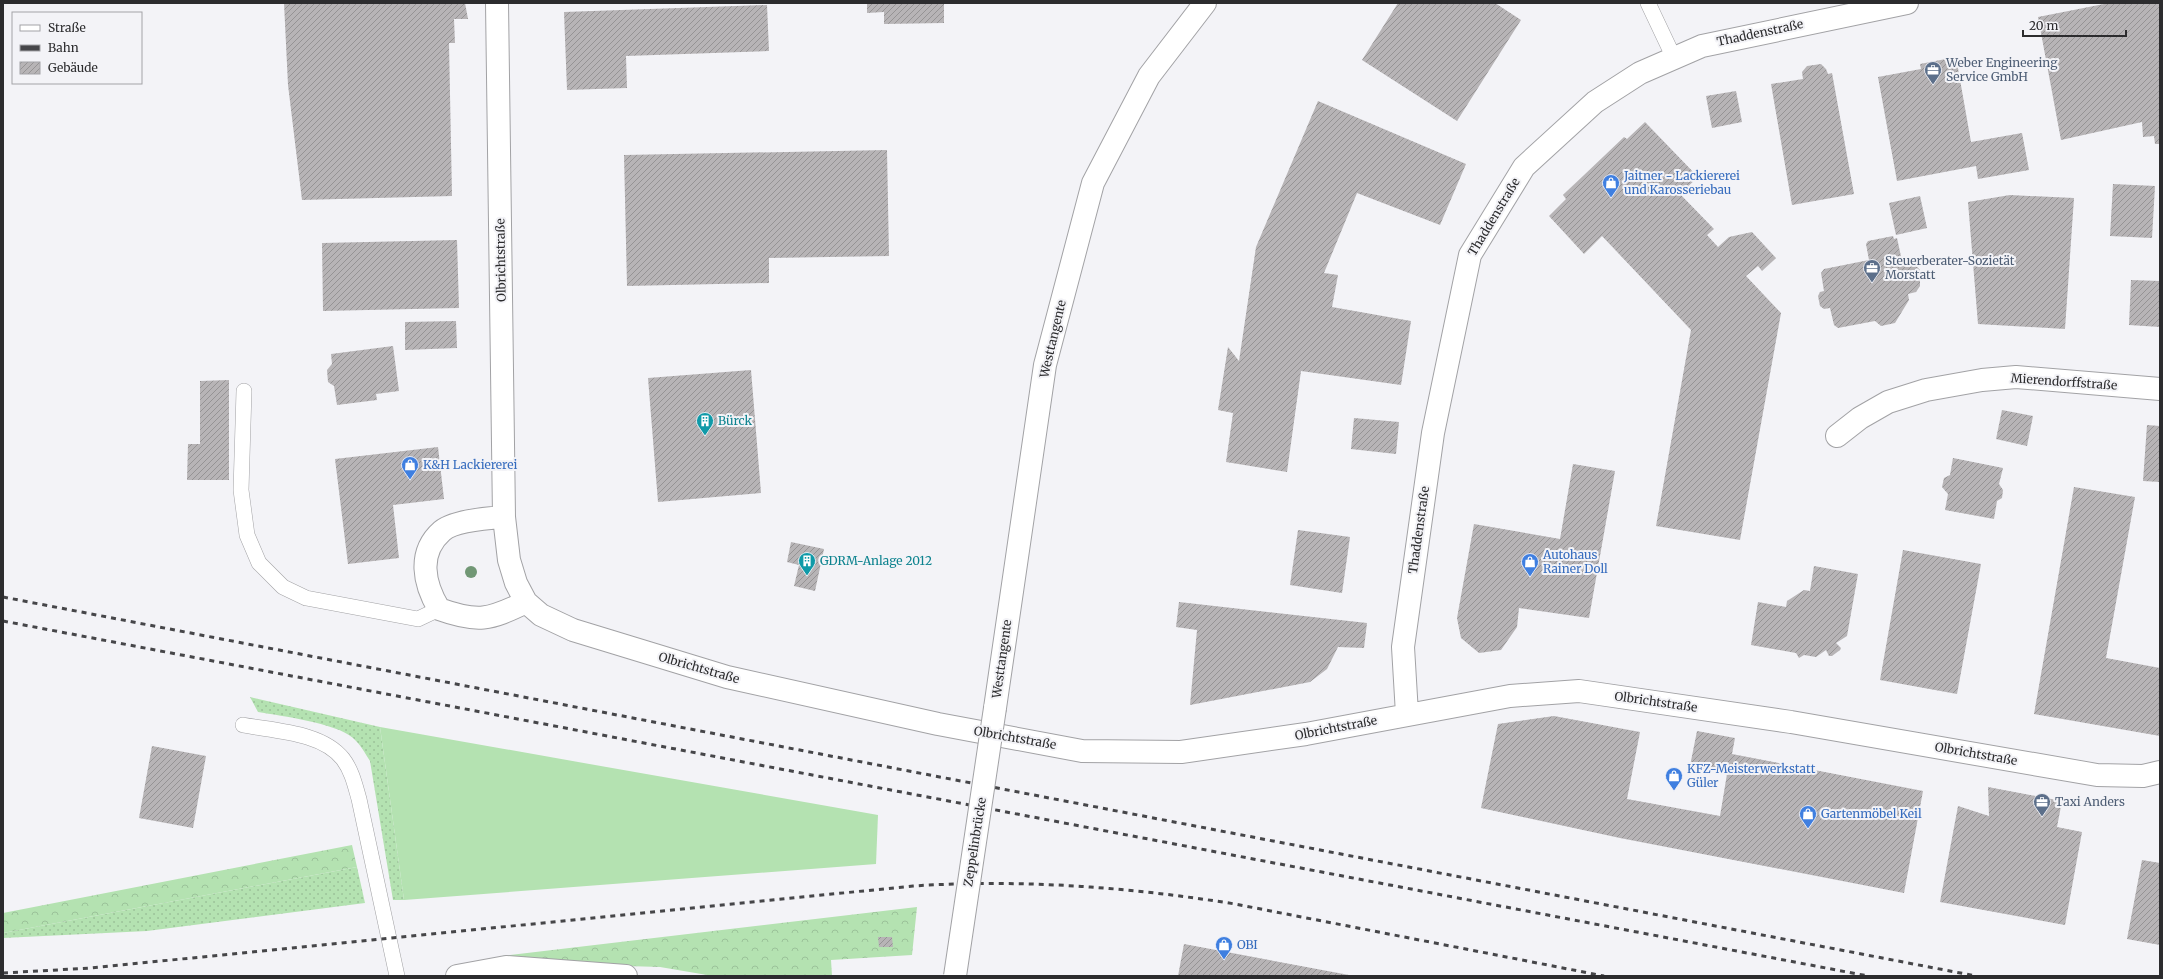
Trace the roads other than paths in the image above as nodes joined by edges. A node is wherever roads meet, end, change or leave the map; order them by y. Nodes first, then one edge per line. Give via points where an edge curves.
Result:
1 (496, 3) edge
2 (1205, 3) edge
3 (1648, 3) edge
4 (1907, 3) edge
5 (1674, 58) junction
6 (2160, 389) edge
7 (244, 391) dead end
8 (1837, 436) dead end
9 (504, 517) junction
10 (526, 602) junction
11 (439, 609) junction
12 (995, 708) joint
13 (1407, 714) junction
14 (243, 725) dead end
15 (2160, 772) edge
16 (397, 976) edge
17 (458, 976) edge
18 (626, 976) edge
19 (955, 976) edge

1 - 9 street, Olbrichtstraße
2 - 12 street, Westtangente via 1149,76 1093,183 1045,365
3 - 5 lane
4 - 5 street, Thaddenstraße via 1702,46
5 - 13 street, Thaddenstraße via 1640,73 1595,102 1524,167 1470,255 1433,433 1403,647
6 - 8 street, Mierendorffstraße via 2016,377 1982,380 1926,390 1888,402 1860,418
7 - 11 lane via 240,490 248,535 259,563 283,587 306,598 418,619
9 - 10 street, Olbrichtstraße via 509,560 516,583
9 - 11 street via 473,520 442,530 427,556 425,573 431,595
10 - 11 street via 500,615 482,618 463,617
10 - 13 street, Olbrichtstraße via 542,615 573,630 727,677 938,724 1082,751 1181,752 1306,734
12 - 19 street, Zeppelinbrücke, bridge
13 - 15 street, Olbrichtstraße via 1510,696 1579,691 1791,722 2097,775 2143,776
14 - 16 lane via 309,738 330,747 343,759 353,777 359,799
17 - 18 street via 506,967

